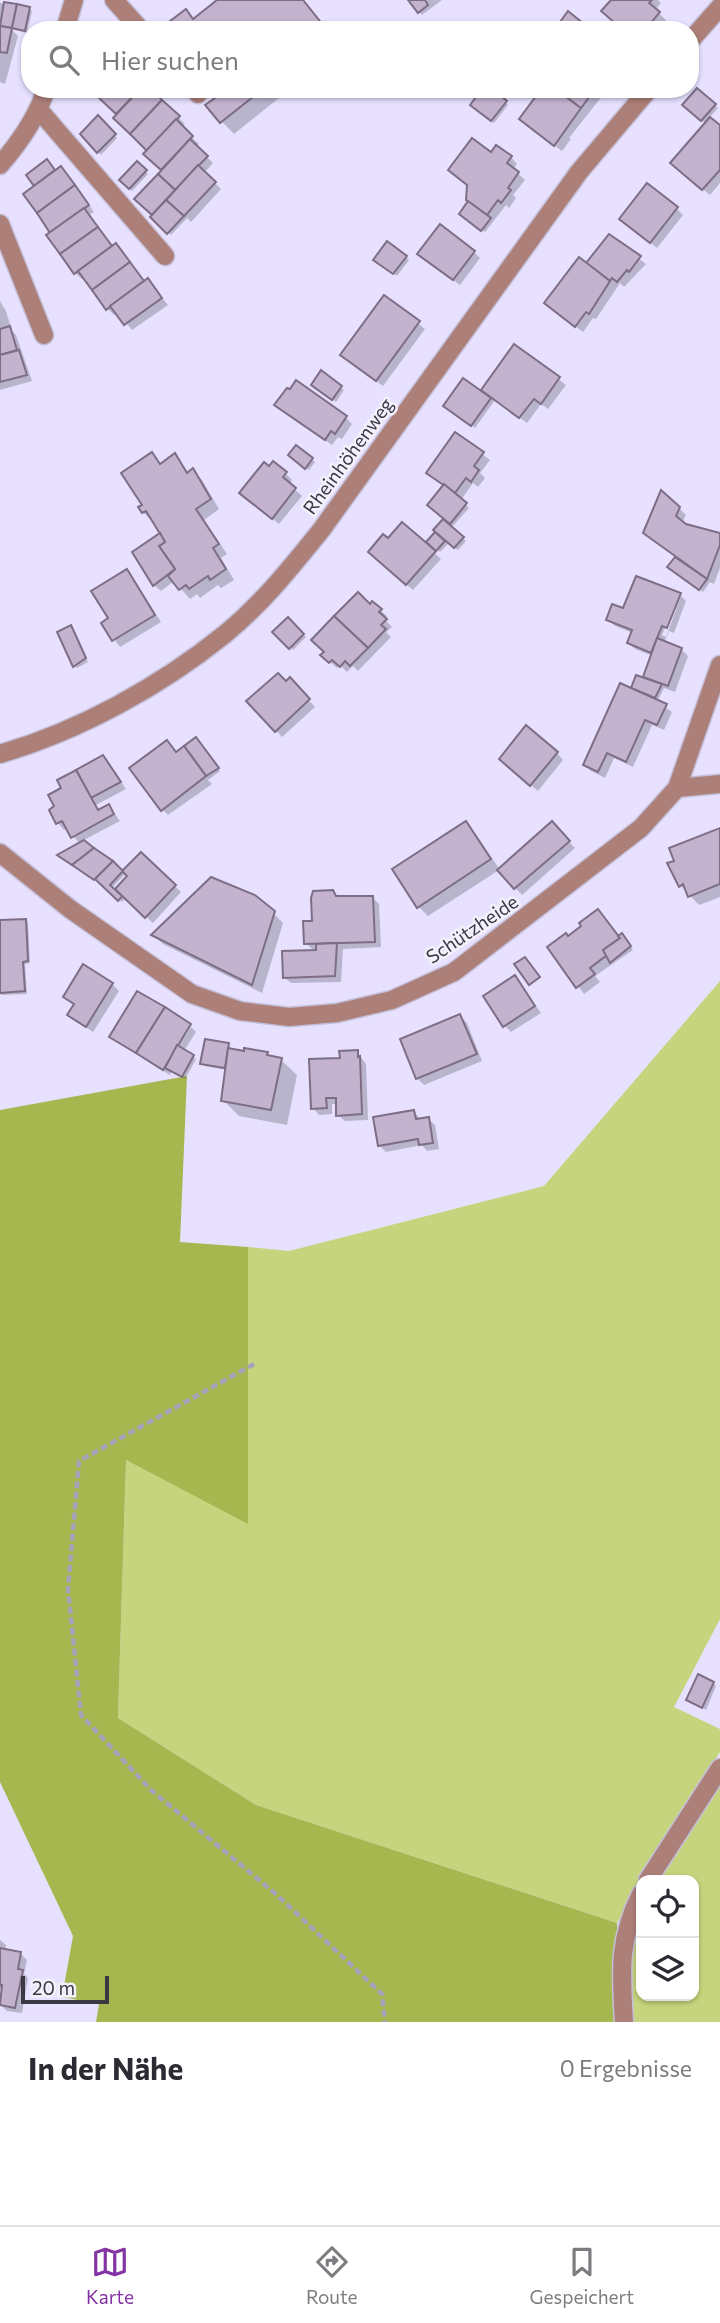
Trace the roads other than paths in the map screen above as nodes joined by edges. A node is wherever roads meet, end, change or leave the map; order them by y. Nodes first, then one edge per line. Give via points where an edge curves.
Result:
1 (74, 0) edge
2 (114, 0) edge
3 (720, 7) edge
4 (68, 21) edge
5 (133, 21) edge
6 (699, 31) edge
7 (43, 98) edge
8 (641, 98) edge
9 (39, 110) junction
10 (0, 165) edge
11 (0, 224) edge
12 (165, 256) dead end
13 (44, 335) dead end
14 (720, 664) edge
15 (0, 754) edge
16 (720, 784) edge
17 (677, 788) junction
18 (0, 853) edge
19 (720, 1768) edge
20 (651, 1875) edge
21 (636, 1904) edge
22 (624, 2022) edge

1 - 4 street
2 - 5 street
3 - 6 street
7 - 9 street
8 - 15 street, Rheinhöhenweg via 579,172 322,529 277,584 225,634 168,675 91,719
9 - 10 street
9 - 12 street
11 - 13 street
14 - 17 street, Schützheide
16 - 17 street
17 - 18 street, Schützheide via 641,828 454,972 392,1000 337,1013 289,1017 240,1011 192,994 70,909
19 - 20 street
21 - 22 street via 620,1964

